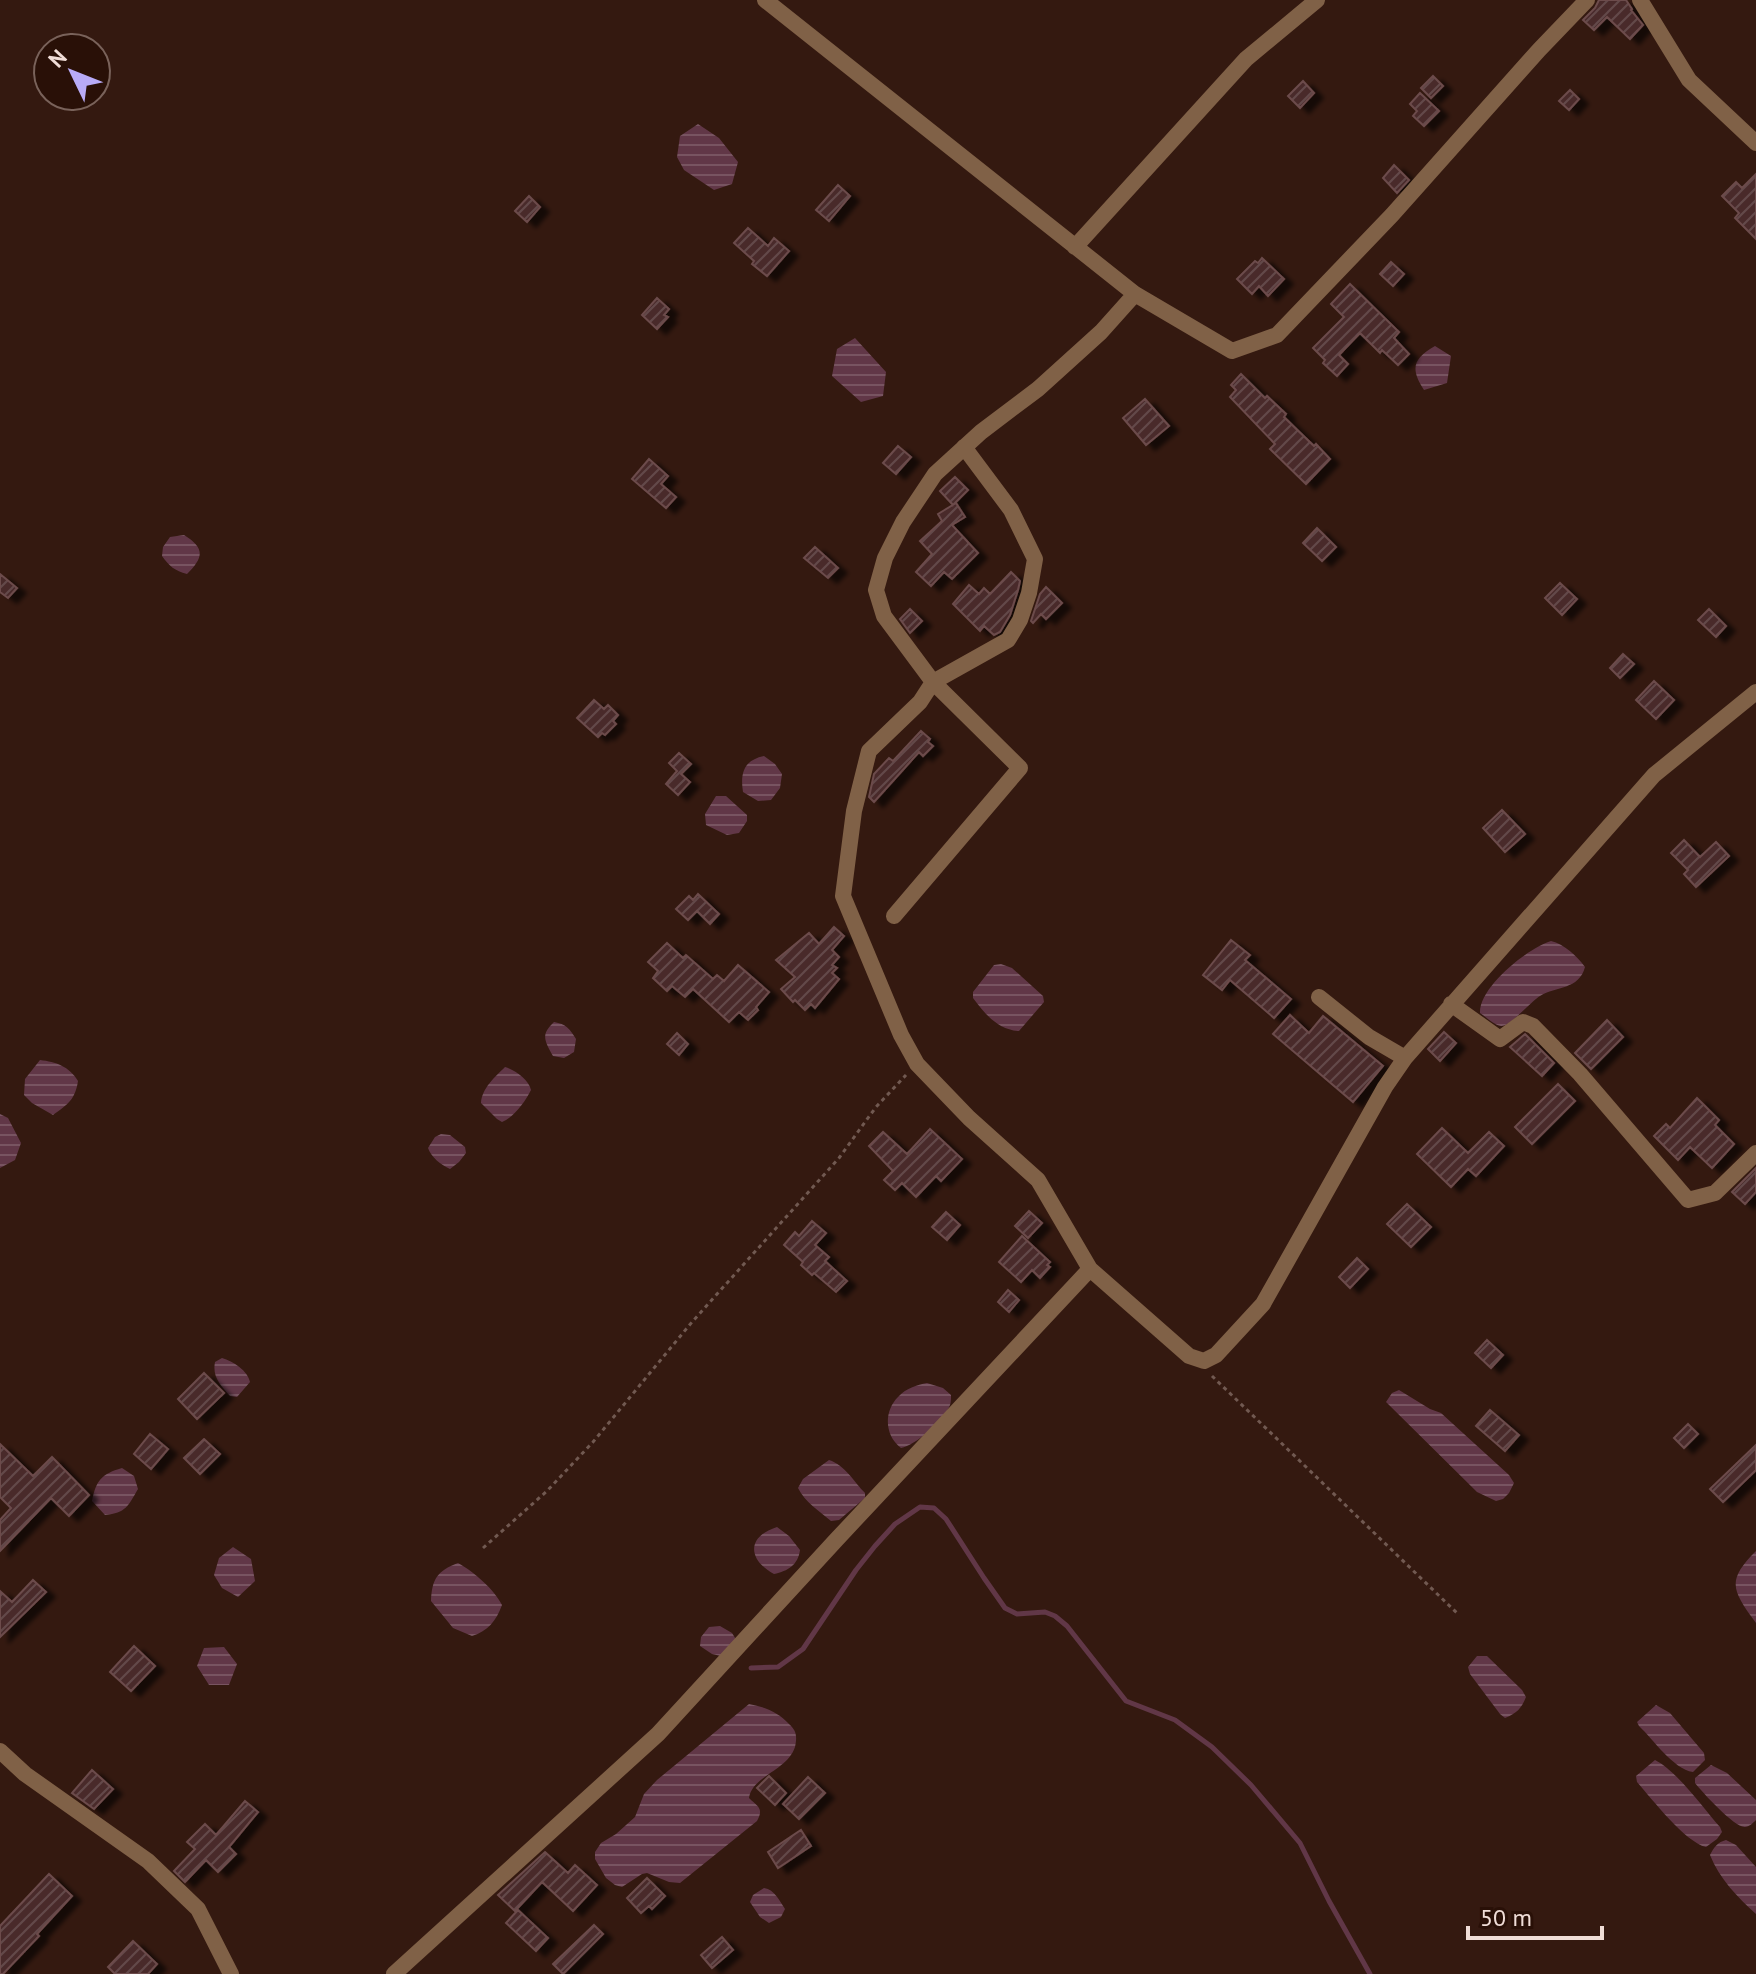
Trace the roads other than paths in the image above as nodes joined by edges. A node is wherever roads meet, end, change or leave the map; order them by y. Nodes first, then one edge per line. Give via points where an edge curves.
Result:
1 (765, 0) edge
2 (1317, 0) edge
3 (1587, 0) edge
4 (1640, 0) edge
5 (1756, 143) edge
6 (1075, 247) junction
7 (1135, 294) junction
8 (964, 447) junction
9 (933, 682) junction
10 (1756, 692) edge
11 (894, 916) dead end
12 (1319, 997) dead end
13 (1451, 1004) junction
14 (1405, 1058) junction
15 (1756, 1153) edge
16 (1090, 1269) junction
17 (0, 1751) edge
18 (231, 1974) edge
19 (394, 1974) edge

1 - 6 street
2 - 6 street via 1246,59
3 - 7 street via 1277,335 1232,351
4 - 5 street via 1689,80
6 - 7 street
7 - 8 street via 1101,332
8 - 9 street via 935,474 903,522 876,590 884,616
8 - 9 street via 1011,510 1035,559 1029,593 1008,640
9 - 11 street via 1020,768
9 - 16 street via 920,702 869,751 854,811 843,896 917,1064 1038,1180
10 - 13 street via 1654,775
12 - 14 street
13 - 14 street
13 - 15 street via 1500,1039 1523,1022 1533,1026 1688,1200 1715,1193
14 - 16 street via 1263,1304 1216,1355 1204,1361 1189,1356
16 - 19 street via 658,1734
17 - 18 street via 148,1861 198,1909

